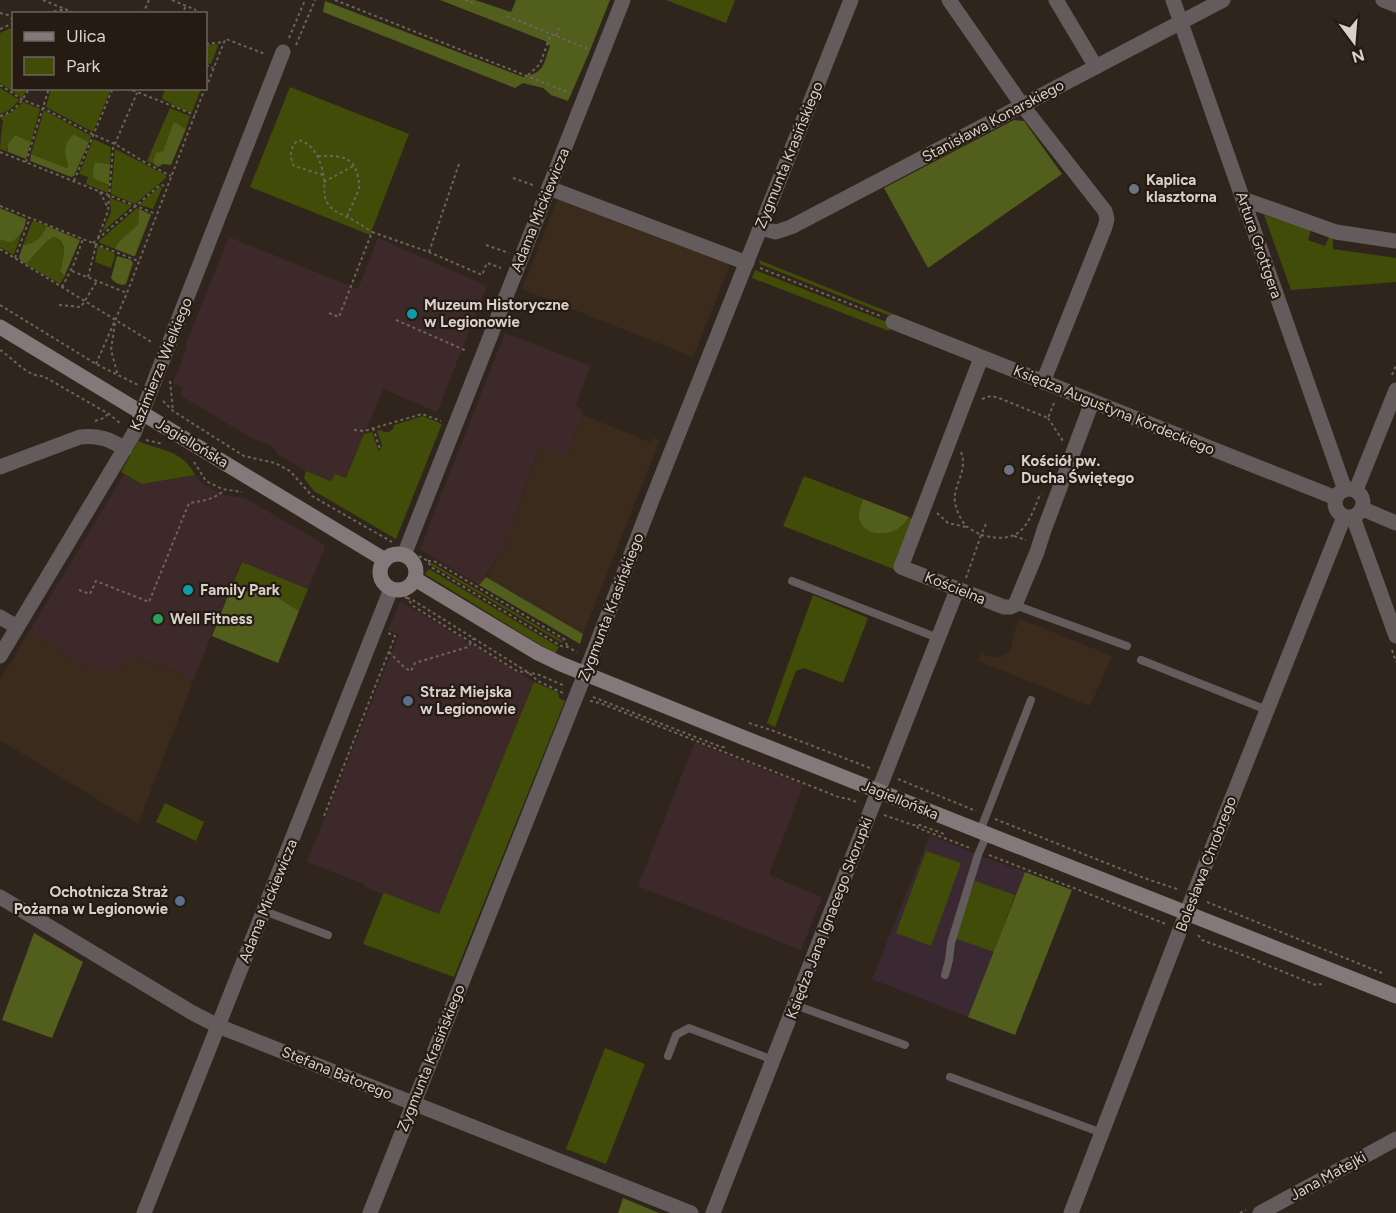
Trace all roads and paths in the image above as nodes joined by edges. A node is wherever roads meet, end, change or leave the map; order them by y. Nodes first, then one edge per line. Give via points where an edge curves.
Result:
1 (43, 0) edge
2 (172, 0) edge
3 (305, 0) edge
4 (315, 0) edge
5 (335, 0) edge
6 (465, 0) edge
7 (623, 0) edge
8 (851, 0) edge
9 (949, 0) edge
10 (1056, 0) edge
11 (1173, 0) edge
12 (1223, 0) edge
13 (1383, 0) edge
14 (473, 3) dead end
15 (1396, 5) edge
16 (186, 6) junction
17 (66, 9) junction
18 (196, 10) dead end
19 (52, 12) edge
20 (73, 12) edge
21 (183, 12) edge
22 (507, 16) dead end
23 (1181, 22) junction
24 (559, 28) dead end
25 (551, 34) junction
26 (556, 36) junction
27 (224, 42) junction
28 (207, 44) edge
29 (593, 51) dead end
30 (283, 52) junction
31 (207, 65) edge
32 (1096, 67) junction
33 (213, 68) junction
34 (277, 68) junction
35 (527, 76) junction
36 (207, 83) edge
37 (0, 85) edge
38 (28, 90) edge
39 (48, 90) edge
40 (112, 90) edge
41 (131, 90) edge
42 (204, 90) edge
43 (137, 93) junction
44 (575, 95) dead end
45 (23, 100) junction
46 (1022, 105) junction
47 (43, 108) junction
48 (195, 115) junction
49 (0, 116) edge
50 (94, 135) junction
51 (115, 144) junction
52 (0, 152) edge
53 (318, 156) junction
54 (460, 161) dead end
55 (26, 162) junction
56 (355, 165) junction
57 (323, 175) junction
58 (171, 176) junction
59 (513, 178) dead end
60 (74, 181) junction
61 (324, 182) junction
62 (527, 183) dead end
63 (167, 186) junction
64 (549, 189) junction
65 (100, 192) junction
66 (109, 195) junction
67 (1243, 199) junction
68 (0, 206) edge
69 (135, 206) junction
70 (108, 208) junction
71 (156, 214) junction
72 (347, 217) junction
73 (30, 218) junction
74 (760, 228) junction
75 (372, 232) junction
76 (98, 238) junction
77 (82, 239) junction
78 (1396, 241) edge
79 (94, 243) junction
80 (486, 245) dead end
81 (0, 249) edge
82 (501, 251) dead end
83 (429, 252) junction
84 (15, 258) junction
85 (138, 261) junction
86 (751, 265) junction
87 (72, 270) junction
88 (506, 270) dead end
89 (88, 278) junction
90 (97, 281) junction
91 (62, 287) junction
92 (127, 293) junction
93 (85, 301) junction
94 (0, 305) edge
95 (59, 305) dead end
96 (329, 314) dead end
97 (877, 315) dead end
98 (115, 320) junction
99 (396, 320) dead end
100 (893, 322) dead end
101 (0, 327) edge
102 (158, 346) dead end
103 (0, 350) edge
104 (473, 353) dead end
105 (981, 358) junction
106 (96, 364) junction
107 (1396, 364) edge
108 (1392, 375) dead end
109 (118, 376) junction
110 (1043, 382) junction
111 (140, 386) dead end
112 (1060, 389) junction
113 (1396, 390) edge
114 (158, 396) dead end
115 (980, 399) dead end
116 (1092, 402) junction
117 (142, 413) junction
118 (115, 418) junction
119 (1048, 418) junction
120 (445, 423) dead end
121 (112, 424) dead end
122 (126, 427) dead end
123 (373, 428) junction
124 (354, 430) dead end
125 (142, 438) dead end
126 (1064, 443) dead end
127 (169, 446) dead end
128 (125, 448) junction
129 (380, 449) dead end
130 (960, 450) dead end
131 (190, 459) dead end
132 (0, 467) edge
133 (1045, 492) dead end
134 (1346, 492) junction
135 (925, 502) junction
136 (1353, 514) junction
137 (1396, 523) edge
138 (986, 524) dead end
139 (966, 526) junction
140 (981, 535) junction
141 (405, 551) junction
142 (385, 560) junction
143 (428, 561) junction
144 (415, 579) junction
145 (792, 581) dead end
146 (79, 590) dead end
147 (959, 590) junction
148 (395, 594) junction
149 (1015, 605) junction
150 (0, 617) edge
151 (17, 627) junction
152 (385, 632) dead end
153 (474, 638) junction
154 (938, 638) junction
155 (1392, 639) edge
156 (1127, 646) dead end
157 (389, 652) junction
158 (0, 656) edge
159 (1141, 660) dead end
160 (1396, 662) edge
161 (585, 674) junction
162 (568, 695) dead end
163 (1031, 700) dead end
164 (586, 702) dead end
165 (1267, 710) junction
166 (750, 723) dead end
167 (885, 774) junction
168 (878, 791) junction
169 (863, 805) dead end
170 (882, 814) dead end
171 (986, 815) junction
172 (324, 816) dead end
173 (984, 833) junction
174 (981, 850) junction
175 (1193, 896) junction
176 (0, 897) edge
177 (264, 911) junction
178 (1187, 913) junction
179 (1173, 927) dead end
180 (328, 935) dead end
181 (1385, 974) dead end
182 (945, 975) dead end
183 (1396, 996) edge
184 (795, 1005) junction
185 (218, 1026) junction
186 (905, 1045) dead end
187 (668, 1056) dead end
188 (773, 1060) junction
189 (950, 1077) dead end
190 (413, 1103) junction
191 (1101, 1133) junction
192 (1396, 1139) edge
193 (144, 1213) edge
194 (370, 1213) edge
195 (691, 1213) edge
196 (713, 1213) edge
197 (1071, 1213) edge
198 (1260, 1213) edge

1 - 17 path
2 - 16 path
3 - 30 path
4 - 30 path via 297,44
5 - 35 path
6 - 14 path
7 - 64 street, Adama Mickiewicza
8 - 74 street, Zygmunta Krasińskiego
9 - 46 street
10 - 32 street
11 - 23 street, Artura Grottgera
12 - 23 street, Stanisława Konarskiego
13 - 15 street
16 - 18 path
16 - 21 path
17 - 19 path
17 - 20 path
22 - 25 path
23 - 32 street, Stanisława Konarskiego
23 - 67 street, Artura Grottgera
24 - 26 path
25 - 26 path
25 - 35 path via 540,64
26 - 29 path
27 - 28 path
27 - 33 path
27 - 34 path via 226,39 267,55 270,65
30 - 34 street, Kazimierza Wielkiego
31 - 33 path
32 - 46 street, Stanisława Konarskiego
33 - 36 path
34 - 117 street, Kazimierza Wielkiego
35 - 44 path
37 - 45 path
38 - 45 path
39 - 47 path
40 - 50 path
41 - 43 path
42 - 48 path
43 - 48 path
43 - 51 path
45 - 47 path
45 - 49 path
46 - 74 street, Stanisława Konarskiego via 791,227 776,232
46 - 110 street via 1106,211 1107,219
47 - 50 path
47 - 55 path
48 - 58 path
50 - 51 path
50 - 60 path
51 - 58 path
51 - 66 path
52 - 55 path
53 - 56 path via 349,159
53 - 57 path
53 - 57 path via 306,142 298,140 291,152 294,166
54 - 83 path
55 - 60 path
56 - 61 path
56 - 72 path via 359,189
57 - 61 path
58 - 63 path
59 - 62 path
60 - 65 path
61 - 72 path via 328,205
63 - 69 path via 160,185
63 - 71 path
64 - 86 street
64 - 141 street, Adama Mickiewicza
65 - 66 path
65 - 70 path
66 - 69 path
66 - 70 path
67 - 78 street via 1336,232
67 - 134 street, Artura Grottgera
68 - 73 path
69 - 71 path
69 - 76 path
70 - 76 path
71 - 85 path
72 - 75 path
73 - 77 path
73 - 84 path
74 - 86 street, Zygmunta Krasińskiego
75 - 83 path
75 - 96 path via 339,317
76 - 79 path
77 - 79 path
77 - 87 path
79 - 85 path
79 - 89 path
80 - 82 path
81 - 84 path
83 - 88 path via 482,275 487,263
84 - 91 path
85 - 92 path
86 - 97 path
86 - 161 street, Zygmunta Krasińskiego via 652,500
87 - 89 path
87 - 91 path
89 - 90 path
90 - 92 path
90 - 93 path
91 - 93 path
92 - 98 path
93 - 95 path via 81,307
93 - 98 path
94 - 106 path
98 - 102 path
98 - 106 path
98 - 109 path via 111,350
99 - 104 path
100 - 105 street, Księdza Augustyna Kordeckiego
101 - 117 street, Jagiellońska
103 - 118 path via 36,376 43,375
105 - 110 street, Księdza Augustyna Kordeckiego
105 - 135 street, Kościelna
106 - 109 path
107 - 108 path
109 - 111 path
110 - 112 street, Księdza Augustyna Kordeckiego
112 - 116 street, Księdza Augustyna Kordeckiego
112 - 119 path
113 - 134 street
114 - 141 path via 173,411 244,456 290,471 312,496
115 - 119 path via 999,398
116 - 134 street, Księdza Augustyna Kordeckiego
116 - 149 street
117 - 128 street, Kazimierza Wielkiego
117 - 142 street, Jagiellońska
118 - 121 path
118 - 122 path
119 - 126 path
120 - 123 path via 422,414
123 - 124 path
123 - 129 path
125 - 127 path
128 - 132 street via 105,438 80,437
128 - 151 street, Kazimierza Wielkiego
130 - 139 path via 963,471 954,496
131 - 146 path via 206,481 223,490 209,500 189,503 148,602 96,581 90,594
133 - 140 path via 1029,522 1014,536
134 - 136 street via 1363,499
134 - 136 street via 1336,509 1339,514
135 - 139 path via 948,523
135 - 147 street, Kościelna via 901,567
136 - 137 street
136 - 155 street
136 - 165 street, Bolesława Chrobrego
138 - 140 path
139 - 140 path
140 - 147 path
141 - 142 street
141 - 143 path
141 - 144 street via 415,564
142 - 148 street via 380,573 383,583
143 - 143 path via 431,567 568,647 564,639
144 - 148 street
144 - 161 street, Jagiellońska via 538,653
145 - 154 lane
147 - 149 street, Kościelna via 1004,607
147 - 154 street, Księdza Jana Ignacego Skorupki
148 - 153 path via 411,599
148 - 177 street, Adama Mickiewicza
149 - 156 lane
150 - 151 street
151 - 158 street, Kazimierza Wielkiego
152 - 157 path via 395,636
153 - 157 path via 468,647 415,663 411,671
153 - 162 path via 538,681
154 - 167 street, Księdza Jana Ignacego Skorupki
155 - 160 path
157 - 172 path
159 - 165 lane
161 - 168 street, Jagiellońska
161 - 190 street, Zygmunta Krasińskiego
163 - 171 lane
164 - 169 path via 600,703
165 - 175 street, Bolesława Chrobrego
166 - 167 path
167 - 168 street, Księdza Jana Ignacego Skorupki
167 - 171 path
168 - 173 street, Jagiellońska
168 - 184 street, Księdza Jana Ignacego Skorupki
170 - 174 path
171 - 173 lane
171 - 175 path
173 - 174 lane
173 - 178 street, Jagiellońska
174 - 179 path
174 - 182 lane via 951,943
175 - 178 street, Bolesława Chrobrego
175 - 181 path
176 - 185 street, Stefana Batorego
177 - 180 lane
177 - 185 street, Adama Mickiewicza
178 - 183 street, Jagiellońska
178 - 191 street, Bolesława Chrobrego
184 - 186 lane
184 - 188 street, Księdza Jana Ignacego Skorupki
185 - 190 street, Stefana Batorego
185 - 193 street, Adama Mickiewicza
187 - 188 lane via 676,1035 689,1028
188 - 196 street, Księdza Jana Ignacego Skorupki
189 - 191 lane
190 - 194 street, Zygmunta Krasińskiego
190 - 195 street, Stefana Batorego
191 - 197 street, Bolesława Chrobrego
192 - 198 street, Jana Matejki

